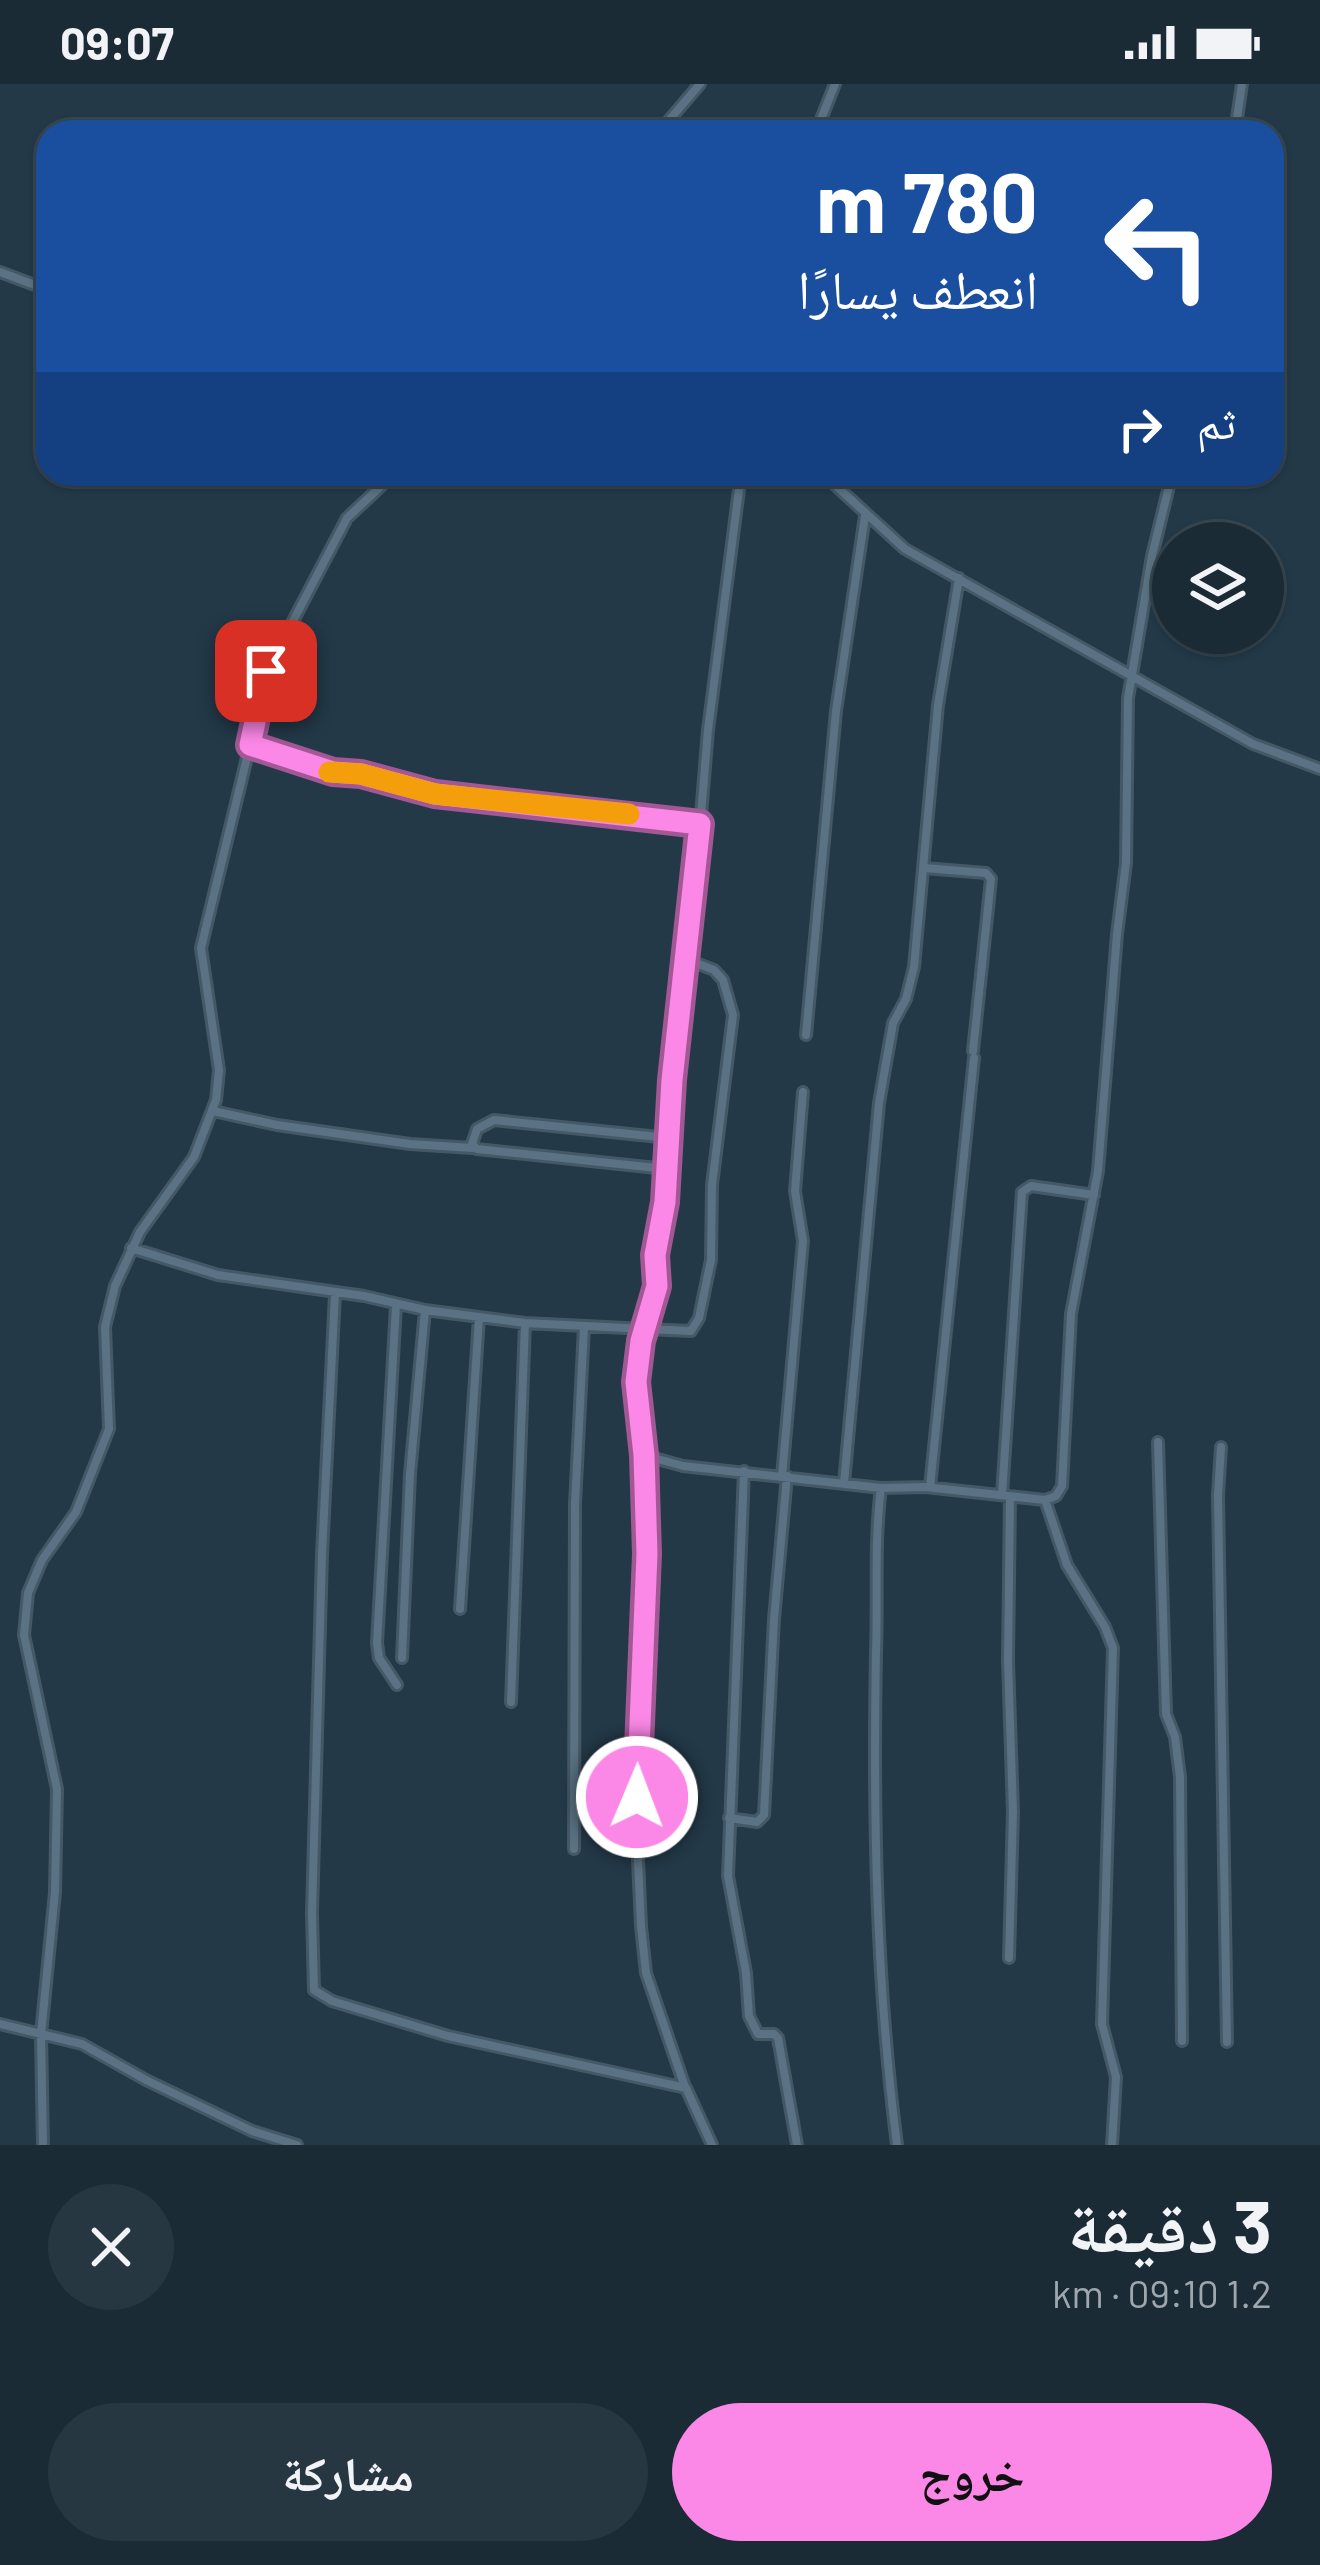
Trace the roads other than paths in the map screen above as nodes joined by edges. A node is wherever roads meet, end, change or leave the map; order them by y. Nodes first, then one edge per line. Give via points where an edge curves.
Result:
1 (700, 84) edge
2 (835, 84) edge
3 (1242, 84) edge
4 (669, 120) edge
5 (821, 120) edge
6 (1236, 120) edge
7 (0, 272) edge
8 (36, 286) edge
9 (381, 486) edge
10 (739, 486) edge
11 (835, 486) edge
12 (1169, 486) edge
13 (865, 515) junction
14 (959, 578) junction
15 (1132, 679) junction
16 (250, 745) junction
17 (1320, 769) edge
18 (700, 824) junction
19 (924, 868) junction
20 (688, 960) junction
21 (806, 1035) dead end
22 (803, 1092) dead end
23 (213, 1111) junction
24 (669, 1138) junction
25 (474, 1148) junction
26 (667, 1168) junction
27 (1094, 1195) junction
28 (130, 1248) junction
29 (335, 1294) junction
30 (396, 1304) junction
31 (425, 1310) junction
32 (479, 1317) junction
33 (525, 1323) junction
34 (584, 1327) junction
35 (646, 1329) junction
36 (1159, 1442) dead end
37 (1220, 1447) dead end
38 (644, 1455) junction
39 (744, 1471) junction
40 (785, 1476) junction
41 (844, 1483) junction
42 (930, 1487) junction
43 (881, 1488) junction
44 (1006, 1496) junction
45 (1045, 1500) junction
46 (460, 1610) dead end
47 (402, 1658) dead end
48 (397, 1685) dead end
49 (511, 1702) dead end
50 (729, 1818) junction
51 (574, 1849) dead end
52 (1009, 1958) dead end
53 (0, 2024) edge
54 (41, 2034) junction
55 (1182, 2041) dead end
56 (1227, 2042) dead end
57 (686, 2088) junction
58 (44, 2145) edge
59 (297, 2145) edge
60 (712, 2145) edge
61 (797, 2145) edge
62 (897, 2145) edge
63 (1112, 2145) edge

1 - 4 street
2 - 5 street
3 - 6 street
7 - 8 street
9 - 16 street via 347,518 274,653
10 - 18 street
11 - 13 street
12 - 15 street
13 - 14 street
13 - 21 street
14 - 15 street
14 - 19 street
15 - 17 street via 1279,757
15 - 27 street via 1125,880
16 - 18 street via 435,794
16 - 23 street via 201,948 219,1070
18 - 20 street
19 - 41 street via 914,967 893,1022 879,1103
19 - 42 street via 991,879
20 - 24 street
20 - 35 street via 723,980 734,1015 712,1185 711,1260 696,1327
22 - 40 street via 795,1191 803,1240
23 - 25 street
23 - 28 street via 194,1157
24 - 25 street via 494,1120 477,1129
24 - 26 street
25 - 26 street
26 - 35 street
27 - 44 street via 1030,1186 1022,1192
27 - 45 street via 1071,1314 1062,1486
28 - 29 street via 197,1270
28 - 54 street via 105,1327 109,1429 76,1511 34,1574 25,1612 57,1789
29 - 30 street
29 - 57 street via 314,1990 448,2036
30 - 31 street
30 - 48 street via 376,1643
31 - 32 street
31 - 47 street
32 - 33 street
32 - 46 street
33 - 34 street
33 - 49 street
34 - 35 street
34 - 51 street
35 - 38 street via 635,1390
36 - 55 street via 1166,1714 1180,1778
37 - 56 street
38 - 39 street
38 - 57 street via 640,1926 649,1981
39 - 40 street
39 - 50 street
40 - 41 street
40 - 50 street via 764,1816
41 - 43 street
42 - 43 street
42 - 44 street
43 - 62 street via 875,1901
44 - 45 street
44 - 52 street
45 - 63 street via 1066,1565 1113,1648 1102,2005 1116,2077
50 - 61 street via 728,1876 749,2016 758,2034 778,2038
53 - 54 street
54 - 58 street
54 - 59 street via 82,2044 252,2131
57 - 60 street

